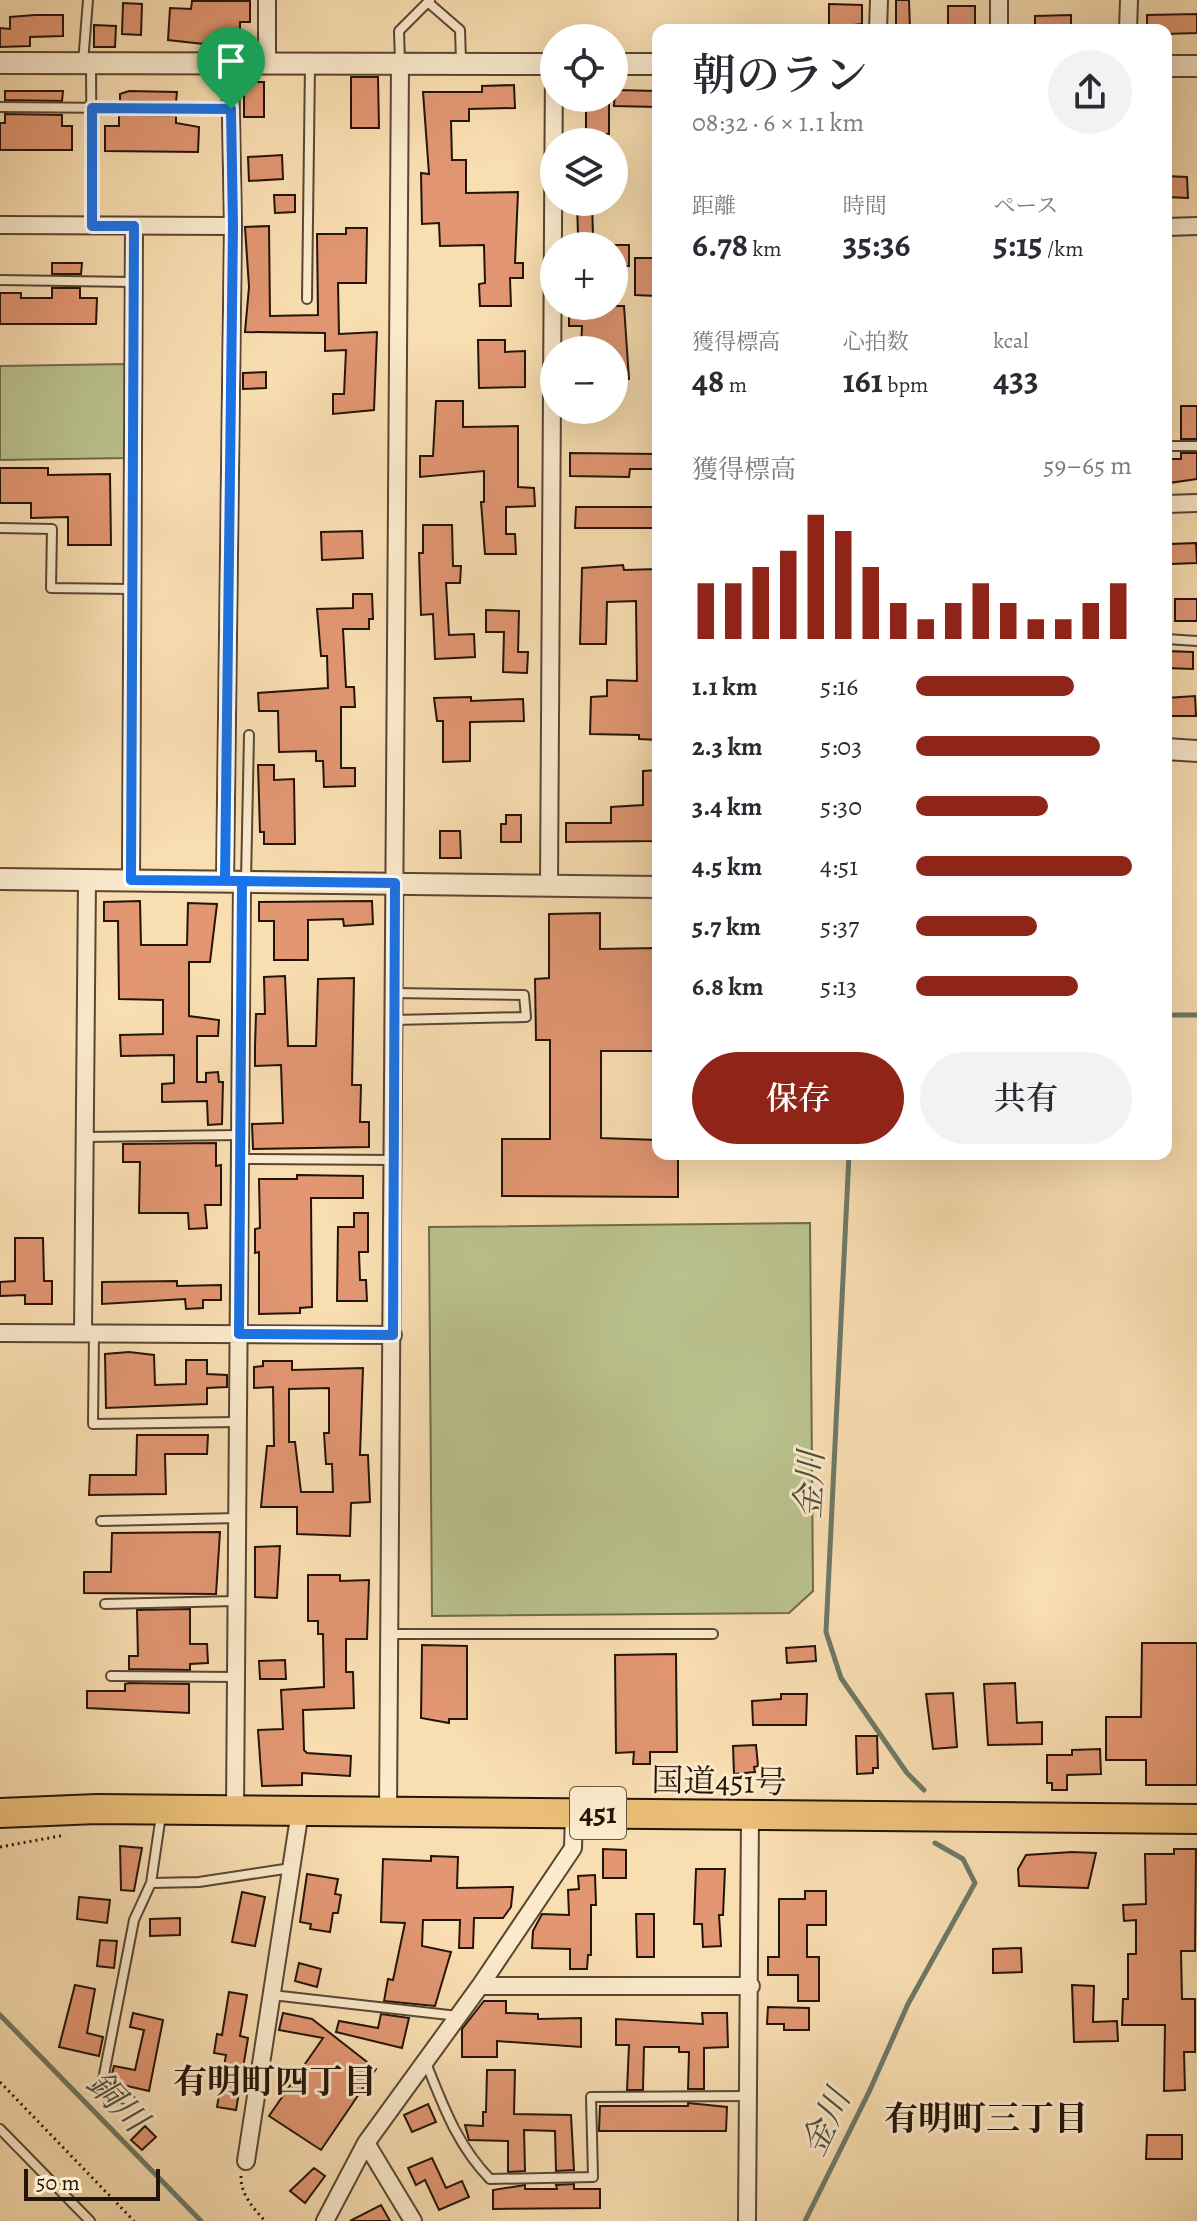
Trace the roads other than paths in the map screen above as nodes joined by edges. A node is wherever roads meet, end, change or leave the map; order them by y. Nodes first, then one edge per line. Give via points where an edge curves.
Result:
1 (88, 0) edge
2 (267, 0) edge
3 (879, 0) edge
4 (999, 0) edge
5 (1129, 0) edge
6 (430, 2) edge
7 (878, 24) edge
8 (999, 24) edge
9 (1128, 24) edge
10 (0, 63) edge
11 (87, 63) junction
12 (400, 63) junction
13 (230, 64) junction
14 (267, 64) junction
15 (310, 64) junction
16 (461, 64) junction
17 (540, 64) edge
18 (628, 64) edge
19 (652, 64) edge
20 (1172, 66) edge
21 (1197, 66) edge
22 (0, 107) edge
23 (92, 108) junction
24 (231, 109) junction
25 (554, 112) edge
26 (0, 225) edge
27 (92, 226) junction
28 (134, 226) junction
29 (233, 226) junction
30 (1197, 226) edge
31 (1172, 227) edge
32 (0, 280) edge
33 (134, 282) junction
34 (307, 299) dead end
35 (1172, 446) edge
36 (1197, 446) edge
37 (1197, 503) edge
38 (1172, 504) edge
39 (0, 528) edge
40 (132, 589) junction
41 (1172, 639) edge
42 (1197, 641) edge
43 (249, 735) dead end
44 (1172, 749) edge
45 (1197, 751) edge
46 (0, 879) edge
47 (87, 879) junction
48 (131, 880) junction
49 (238, 881) junction
50 (395, 883) junction
51 (549, 885) junction
52 (652, 887) edge
53 (394, 993) junction
54 (394, 1020) junction
55 (241, 1135) junction
56 (85, 1137) junction
57 (240, 1159) junction
58 (393, 1160) junction
59 (0, 1333) edge
60 (89, 1333) junction
61 (239, 1334) junction
62 (393, 1335) junction
63 (239, 1422) junction
64 (238, 1518) junction
65 (101, 1521) dead end
66 (237, 1601) junction
67 (105, 1604) dead end
68 (391, 1634) junction
69 (713, 1634) dead end
70 (111, 1676) dead end
71 (236, 1677) junction
72 (162, 1810) junction
73 (235, 1811) junction
74 (300, 1811) junction
75 (388, 1811) junction
76 (0, 1813) edge
77 (574, 1813) junction
78 (750, 1815) junction
79 (1197, 1819) edge
80 (291, 1868) junction
81 (151, 1883) junction
82 (480, 1986) junction
83 (751, 1986) junction
84 (272, 1995) junction
85 (459, 2016) junction
86 (425, 2062) junction
87 (751, 2096) junction
88 (131, 2101) dead end
89 (0, 2129) edge
90 (366, 2143) junction
91 (246, 2161) road end
92 (90, 2221) edge
93 (325, 2221) edge
94 (413, 2221) edge
95 (747, 2221) edge

1 - 11 lane
2 - 14 street
3 - 7 street
4 - 8 street
5 - 9 street
6 - 12 lane via 399,31
6 - 16 lane via 460,30
10 - 11 street
11 - 13 street
11 - 23 lane
12 - 15 street
12 - 16 street
12 - 50 street
13 - 14 street
13 - 24 street
14 - 15 street
15 - 34 lane
16 - 17 street
18 - 19 street
20 - 21 street
22 - 23 lane
23 - 24 lane
23 - 27 lane
24 - 29 street
25 - 51 street
26 - 27 street
27 - 28 street
28 - 29 street
28 - 33 street
29 - 49 street
30 - 31 street
32 - 33 lane
33 - 40 street
35 - 36 lane
37 - 38 street
39 - 40 lane via 52,529 51,588
40 - 48 street
41 - 42 lane
43 - 49 lane
44 - 45 street
46 - 47 street
47 - 48 street
47 - 56 street
48 - 49 street
49 - 50 street
49 - 55 street
50 - 51 street
50 - 53 street
51 - 52 street
53 - 54 street
53 - 54 lane via 524,995 526,1017
54 - 58 street
55 - 56 lane
55 - 57 street
56 - 60 street
57 - 58 lane
57 - 61 street
58 - 62 street
59 - 60 street
60 - 61 street
60 - 63 lane via 93,1424
61 - 62 street
61 - 63 street
62 - 68 street
63 - 64 street
64 - 65 lane
64 - 66 street
66 - 67 lane
66 - 71 street
68 - 69 lane
68 - 75 street
70 - 71 lane
71 - 73 street
72 - 73 highway, 国道451号 / 451
72 - 76 highway, 国道451号 / 451
72 - 81 lane
73 - 74 highway, 国道451号 / 451
74 - 75 highway, 国道451号 / 451
74 - 80 street
75 - 77 highway, 国道451号 / 451
77 - 78 highway, 国道451号 / 451
77 - 82 street via 573,1848
78 - 79 highway, 国道451号 / 451
78 - 83 street
80 - 81 lane via 199,1882
80 - 84 street
81 - 88 lane via 134,1920 102,2085 109,2094
82 - 83 street
82 - 85 street
83 - 87 street
84 - 85 lane
84 - 91 street
85 - 86 street
86 - 87 lane via 455,2135 490,2179 593,2177 591,2097
86 - 90 street
87 - 95 street
89 - 92 lane
90 - 93 street
90 - 94 street

